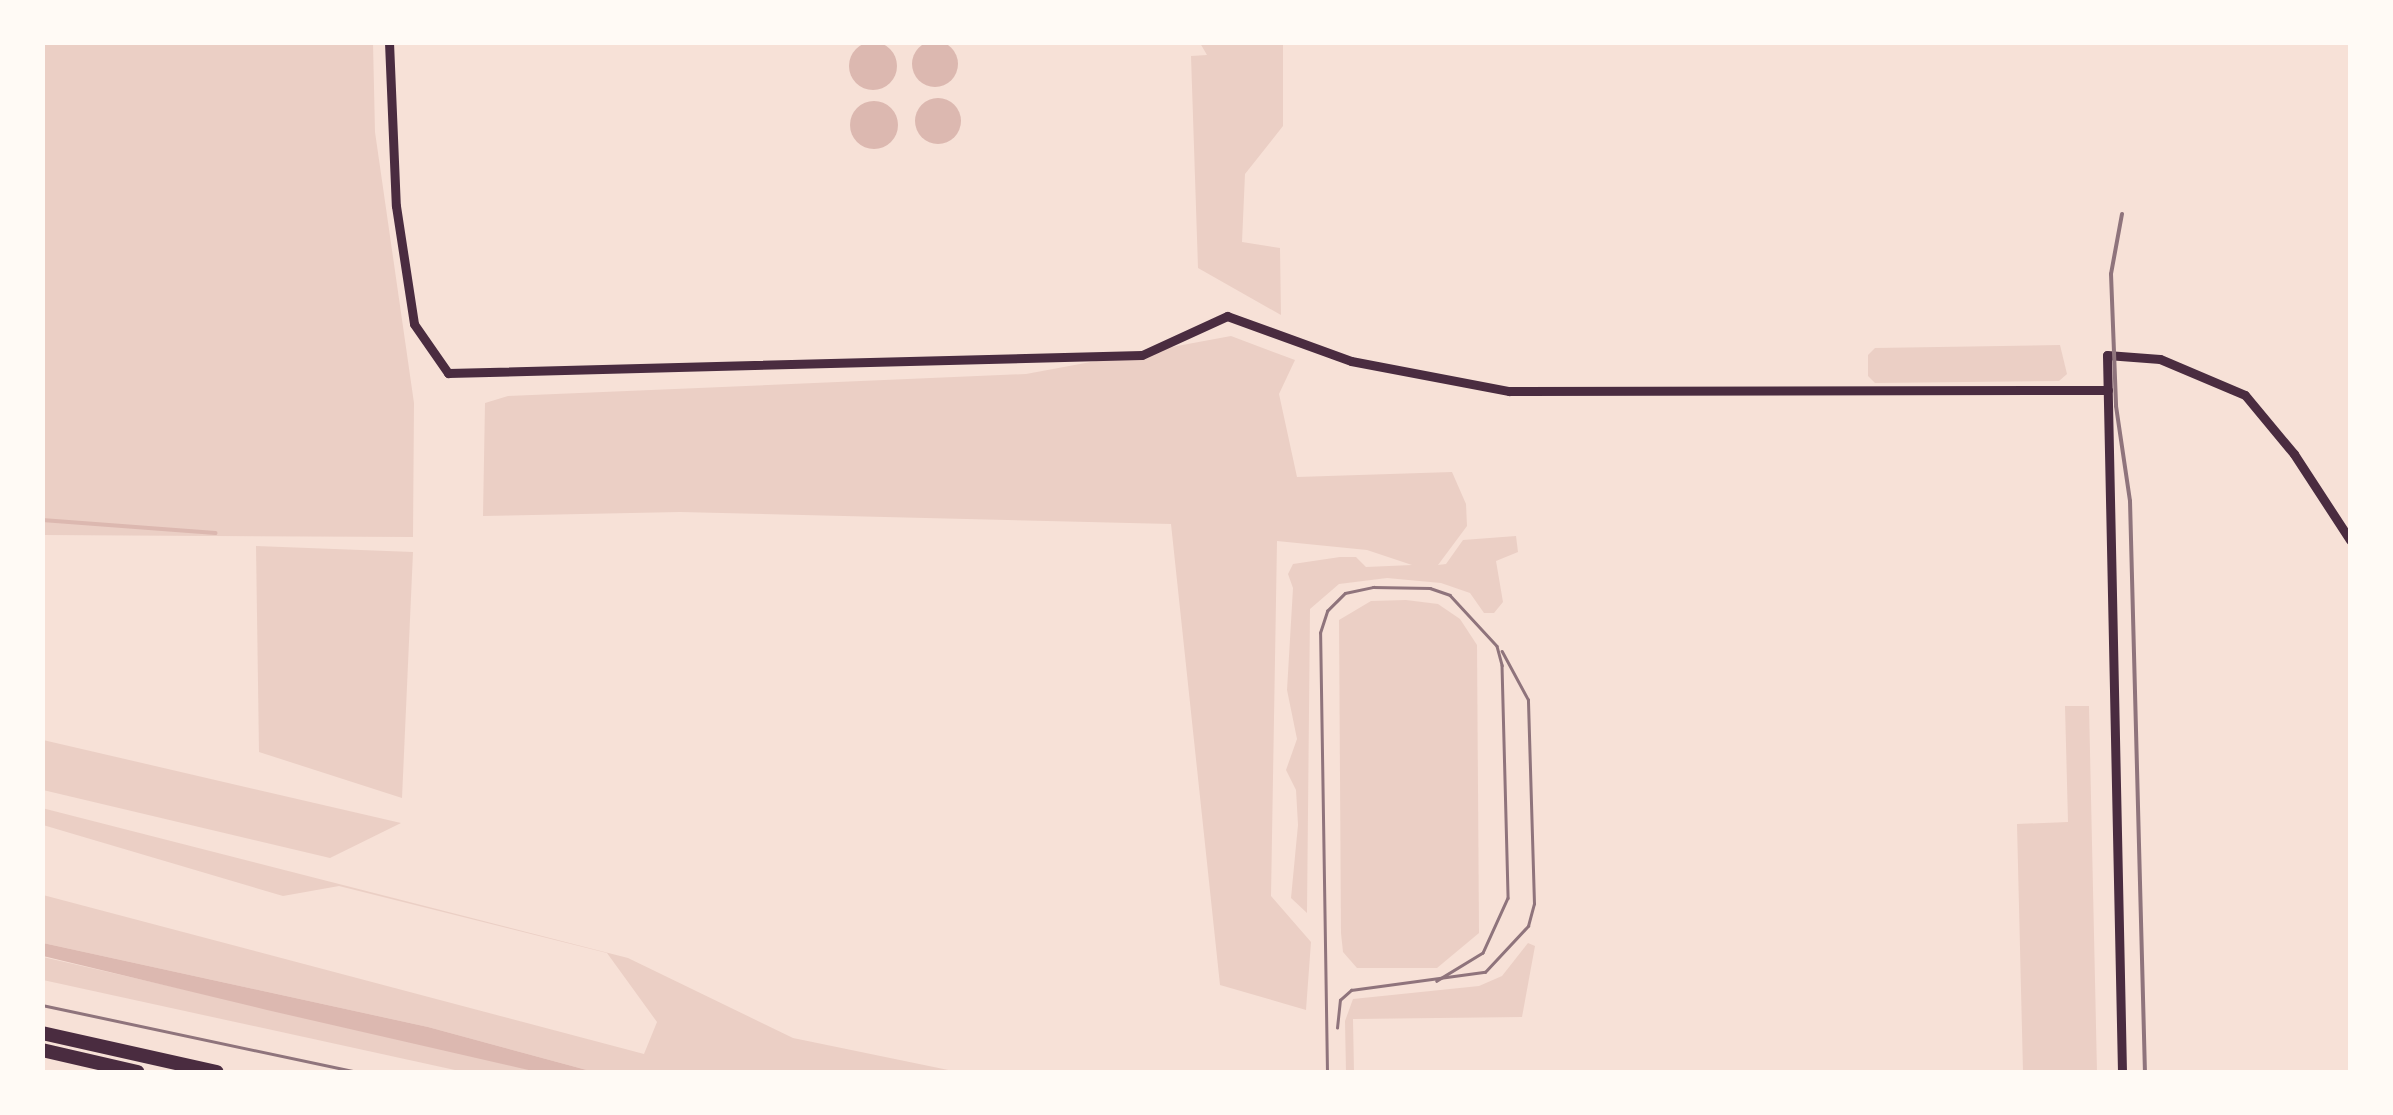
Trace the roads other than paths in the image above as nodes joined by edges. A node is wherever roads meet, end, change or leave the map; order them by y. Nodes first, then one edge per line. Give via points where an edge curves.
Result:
1 (389, 42) edge
2 (2108, 390) junction
3 (2350, 540) edge
4 (42, 1033) edge
5 (42, 1050) edge
6 (137, 1072) edge
7 (217, 1072) edge
8 (2122, 1072) edge

1 - 2 street via 396,206 414,324 448,373 1142,355 1226,316 1350,360 1508,391
2 - 3 street via 2107,355 2136,355 2173,363 2245,395 2294,454
2 - 8 street
4 - 7 main road
5 - 6 main road

